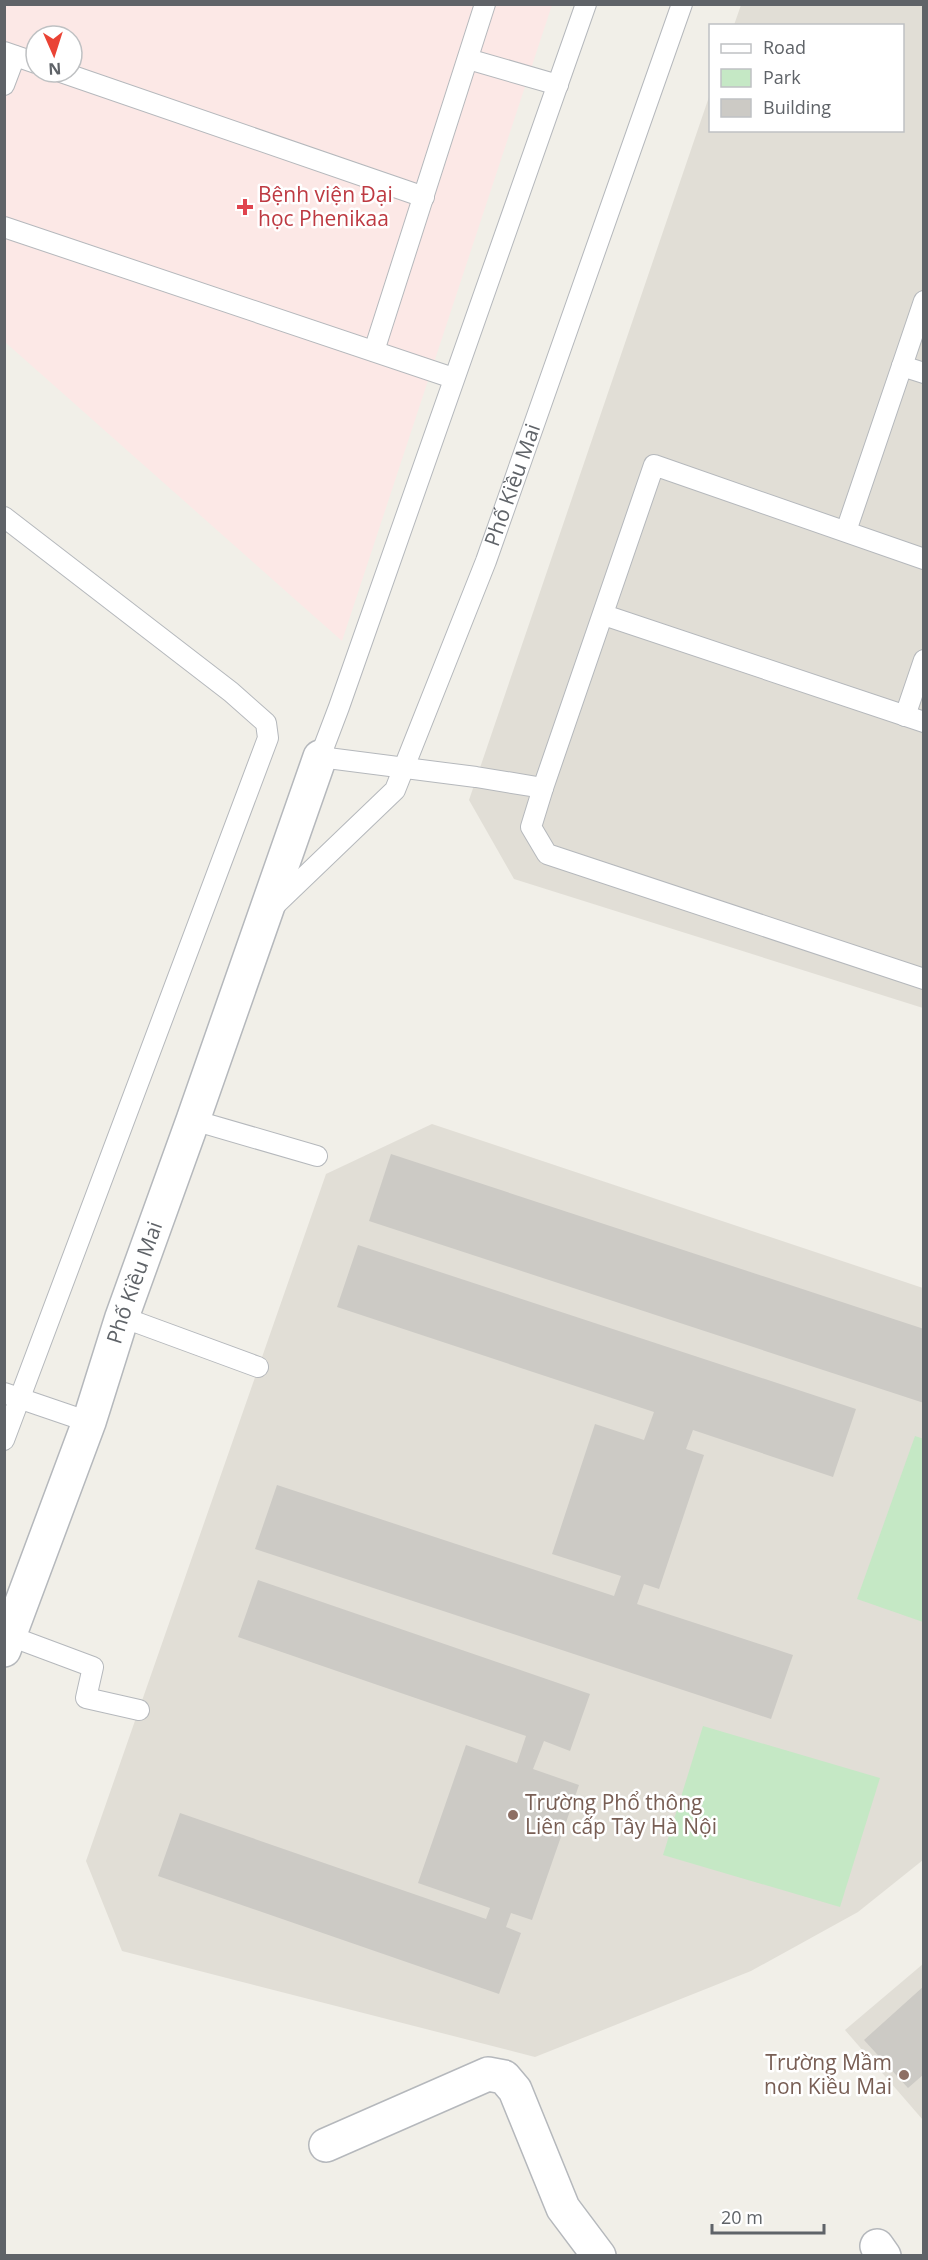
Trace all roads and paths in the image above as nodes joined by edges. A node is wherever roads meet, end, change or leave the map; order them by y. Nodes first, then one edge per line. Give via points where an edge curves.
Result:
1 (485, 4) edge
2 (586, 4) edge
3 (682, 4) edge
4 (10, 54) edge
5 (468, 59) junction
6 (84, 80) edge
7 (4, 85) edge
8 (558, 85) junction
9 (424, 197) junction
10 (4, 227) edge
11 (924, 301) edge
12 (374, 351) junction
13 (902, 366) junction
14 (924, 373) edge
15 (453, 378) junction
16 (4, 517) edge
17 (846, 531) junction
18 (924, 558) edge
19 (604, 615) junction
20 (924, 660) edge
21 (904, 716) junction
22 (924, 722) edge
23 (320, 757) junction
24 (404, 767) junction
25 (543, 788) junction
26 (265, 915) junction
27 (924, 979) edge
28 (193, 1120) junction
29 (317, 1156) dead end
30 (122, 1317) junction
31 (258, 1367) dead end
32 (13, 1396) edge
33 (89, 1422) junction
34 (4, 1440) edge
35 (7, 1643) edge
36 (139, 1710) dead end
37 (326, 2145) dead end
38 (599, 2256) edge

1 - 5 lane
2 - 8 lane, Phố Kiều Mai
3 - 24 lane, Phố Kiều Mai via 486,561
4 - 7 lane
5 - 8 lane
5 - 9 lane
6 - 9 lane
8 - 15 lane, Phố Kiều Mai
9 - 12 lane
10 - 12 lane
11 - 13 lane
12 - 15 lane
13 - 14 lane
13 - 17 lane
15 - 23 lane, Phố Kiều Mai
16 - 32 lane via 231,692 266,723 268,738
17 - 18 lane
17 - 19 lane via 654,465
19 - 21 lane
19 - 25 lane
20 - 21 lane
21 - 22 lane
23 - 24 lane
23 - 26 street, Phố Kiều Mai
24 - 25 lane
24 - 26 lane, Phố Kiều Mai via 395,790
25 - 27 lane via 531,827 547,854
26 - 28 street, Phố Kiều Mai
28 - 29 lane
28 - 30 street, Phố Kiều Mai
30 - 31 lane
30 - 33 street, Phố Kiều Mai
32 - 33 lane
32 - 34 lane
33 - 35 street, Phố Kiều Mai
35 - 36 lane via 93,1667 86,1698
37 - 38 street via 488,2074 504,2077 515,2090 563,2208

